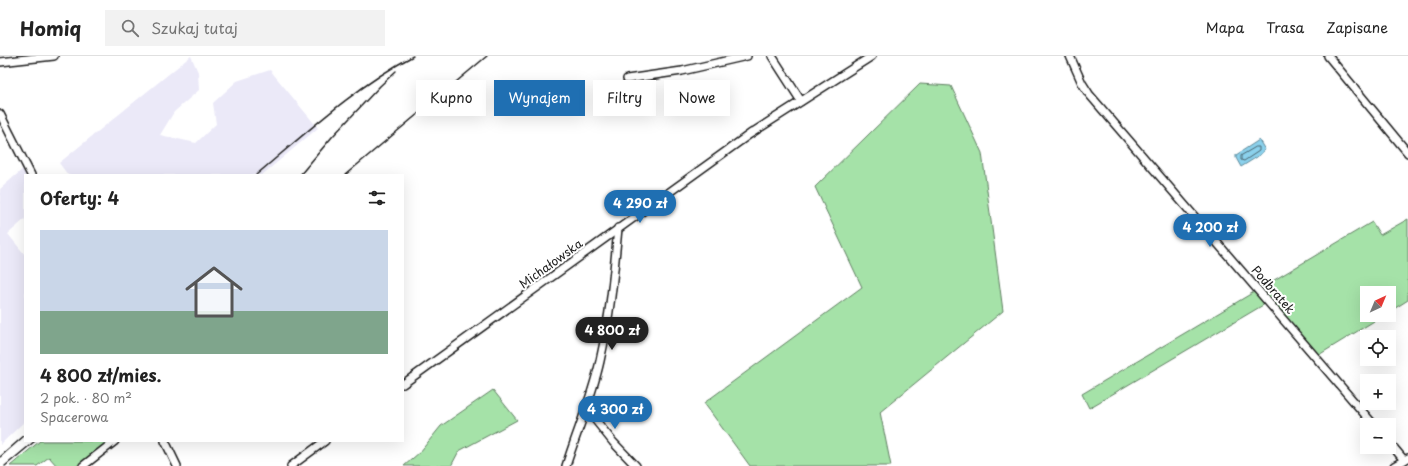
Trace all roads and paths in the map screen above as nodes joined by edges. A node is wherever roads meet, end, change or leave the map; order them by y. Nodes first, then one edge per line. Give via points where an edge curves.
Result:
1 (54, 56) edge
2 (747, 56) edge
3 (772, 56) edge
4 (872, 56) edge
5 (1070, 56) edge
6 (1328, 56) edge
7 (0, 62) edge
8 (627, 78) dead end
9 (801, 101) junction
10 (0, 114) edge
11 (1408, 153) edge
12 (30, 174) edge
13 (618, 228) junction
14 (404, 383) edge
15 (585, 411) junction
16 (1368, 418) edge
17 (114, 442) edge
18 (166, 442) edge
19 (324, 442) edge
20 (1396, 449) edge
21 (1406, 459) edge
22 (83, 466) edge
23 (178, 466) edge
24 (291, 466) edge
25 (566, 466) edge
26 (636, 466) edge
27 (1394, 466) edge

1 - 7 street
2 - 8 street via 682,71
3 - 9 street
4 - 9 street, Michałowska
5 - 16 street, Podbratek via 1089,94
6 - 11 street
9 - 13 street, Michałowska
10 - 12 street
13 - 14 street, Michałowska
13 - 15 street via 608,324
15 - 25 street
15 - 26 street
17 - 22 street
18 - 23 street
19 - 24 street
20 - 21 street
21 - 27 street

